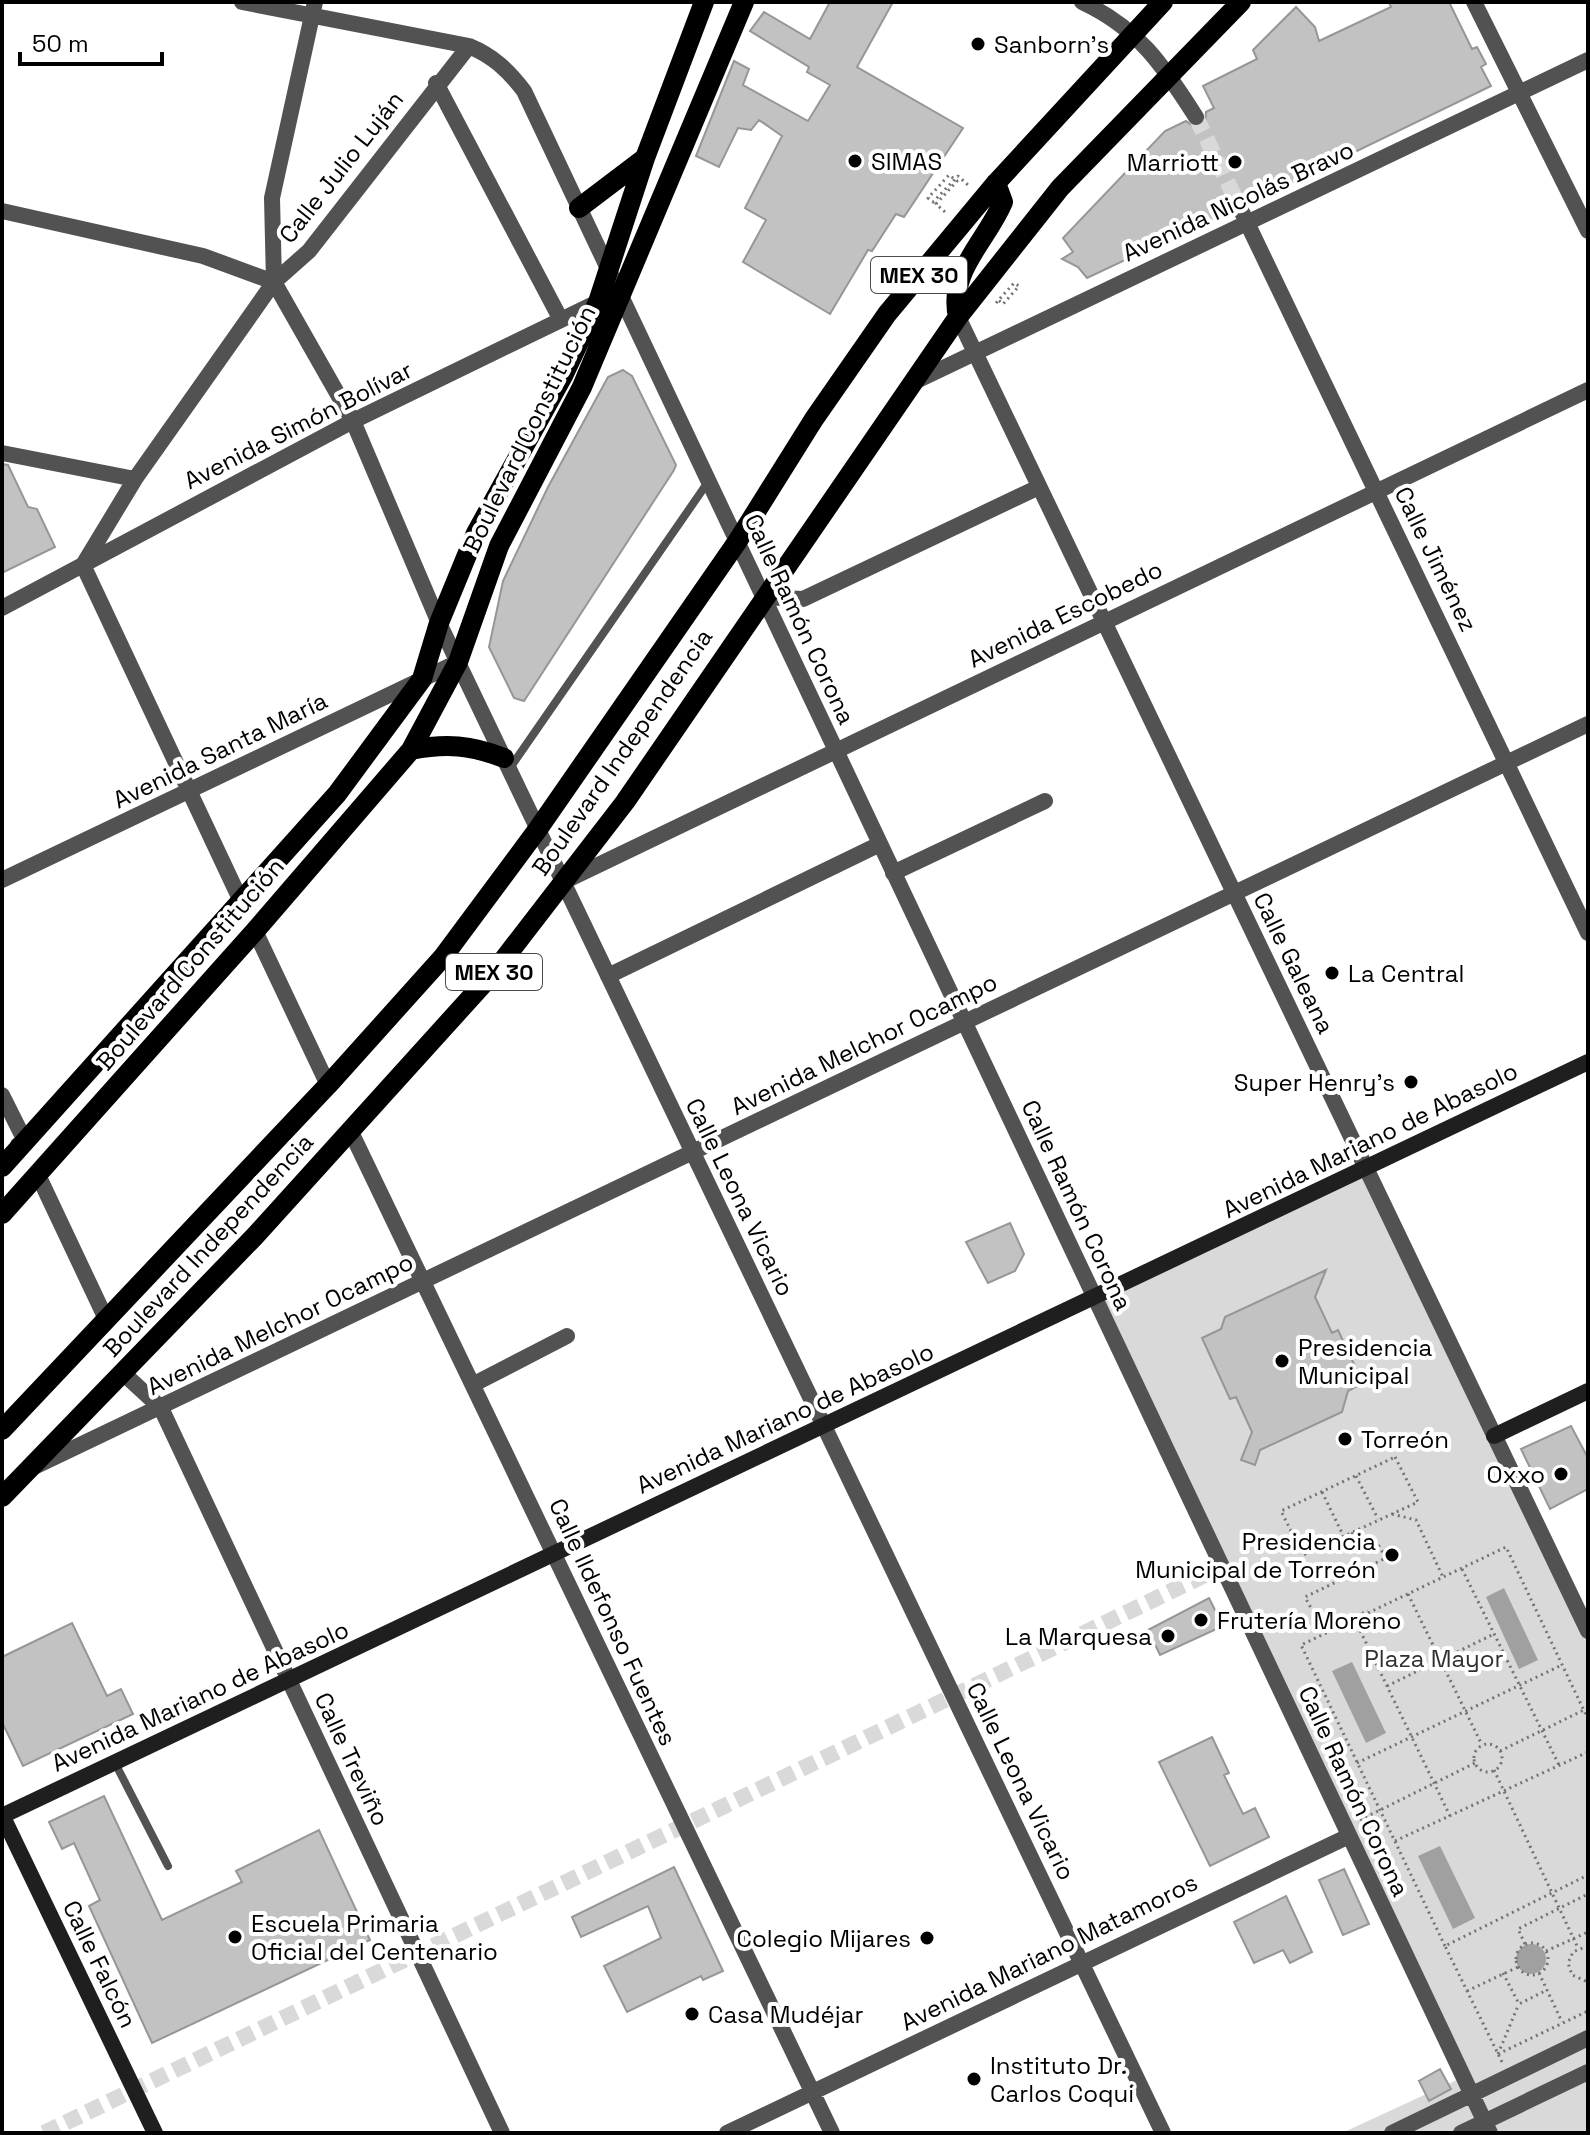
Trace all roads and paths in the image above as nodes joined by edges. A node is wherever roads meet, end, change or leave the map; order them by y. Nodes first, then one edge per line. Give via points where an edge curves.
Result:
1 (242, 2) edge
2 (704, 2) edge
3 (744, 2) edge
4 (1082, 2) edge
5 (1163, 2) edge
6 (1241, 2) edge
7 (1474, 2) edge
8 (314, 9) edge
9 (1134, 33) junction
10 (469, 46) junction
11 (1588, 60) edge
12 (1170, 76) junction
13 (436, 83) junction
14 (1518, 94) junction
15 (1196, 117) tunnel mouth
16 (645, 158) junction
17 (949, 175) dead end
18 (989, 190) junction
19 (1239, 206) tunnel mouth
20 (579, 208) junction
21 (2, 211) edge
22 (1247, 223) junction
23 (1587, 225) edge
24 (609, 272) junction
25 (274, 282) junction
26 (621, 298) junction
27 (598, 302) junction
28 (995, 304) dead end
29 (1003, 304) dead end
30 (958, 317) junction
31 (561, 320) junction
32 (975, 353) junction
33 (909, 384) junction
34 (1588, 390) edge
35 (353, 421) junction
36 (2, 453) edge
37 (135, 479) junction
38 (708, 482) junction
39 (1039, 487) junction
40 (1377, 491) junction
41 (737, 542) junction
42 (83, 565) junction
43 (762, 597) junction
44 (2, 608) edge
45 (1104, 622) junction
46 (439, 623) junction
47 (458, 662) junction
48 (422, 679) junction
49 (1588, 724) edge
50 (411, 750) junction
51 (836, 751) junction
52 (1507, 763) junction
53 (507, 764) junction
54 (189, 791) junction
55 (1045, 801) dead end
56 (538, 829) junction
57 (880, 844) junction
58 (893, 873) junction
59 (2, 880) edge
60 (563, 882) junction
61 (1234, 893) junction
62 (240, 899) junction
63 (255, 931) junction
64 (1588, 933) edge
65 (608, 976) junction
66 (963, 1023) junction
67 (1588, 1062) edge
68 (328, 1085) junction
69 (2, 1095) edge
70 (351, 1132) junction
71 (25, 1141) junction
72 (2, 1152) edge
73 (693, 1153) junction
74 (2, 1167) edge
75 (1366, 1169) junction
76 (38, 1175) junction
77 (2, 1214) edge
78 (425, 1281) junction
79 (1094, 1298) junction
80 (106, 1319) junction
81 (567, 1336) dead end
82 (123, 1373) junction
83 (474, 1384) junction
84 (1588, 1391) edge
85 (161, 1408) junction
86 (824, 1426) junction
87 (2, 1430) edge
88 (1494, 1436) junction
89 (31, 1468) junction
90 (1356, 1476) junction
91 (1322, 1492) junction
92 (2, 1497) edge
93 (1391, 1514) junction
94 (1378, 1520) junction
95 (1350, 1533) junction
96 (1344, 1536) junction
97 (554, 1554) junction
98 (1462, 1569) junction
99 (1443, 1577) junction
100 (1408, 1594) junction
101 (1376, 1610) junction
102 (1355, 1620) junction
103 (1588, 1631) edge
104 (1494, 1634) junction
105 (1441, 1660) junction
106 (1562, 1665) junction
107 (289, 1680) junction
108 (1520, 1685) junction
109 (1387, 1686) junction
110 (1586, 1709) edge
111 (1465, 1711) junction
112 (1588, 1719) edge
113 (1542, 1731) junction
114 (1412, 1736) junction
115 (1482, 1745) junction
116 (1500, 1751) junction
117 (1588, 1752) edge
118 (115, 1763) junction
119 (1357, 1763) junction
120 (1475, 1763) junction
121 (1559, 1765) junction
122 (1494, 1770) junction
123 (1434, 1784) junction
124 (1504, 1791) junction
125 (1380, 1810) junction
126 (2, 1816) edge
127 (1450, 1816) junction
128 (1347, 1832) junction
129 (1395, 1841) junction
130 (168, 1866) dead end
131 (1588, 1875) edge
132 (1552, 1893) junction
133 (1588, 1894) edge
134 (1559, 1908) junction
135 (1588, 1932) edge
136 (1573, 1938) junction
137 (1525, 1944) junction
138 (1445, 1946) junction
139 (1588, 1946) edge
140 (1578, 1948) junction
141 (1546, 1951) junction
142 (1082, 1964) junction
143 (1518, 1967) junction
144 (1503, 1973) junction
145 (1539, 1973) junction
146 (1588, 1982) edge
147 (1547, 1990) junction
148 (1467, 1991) junction
149 (1519, 2004) junction
150 (1588, 2011) edge
151 (1562, 2022) junction
152 (1588, 2038) edge
153 (1498, 2054) junction
154 (1588, 2072) edge
155 (1509, 2076) junction
156 (811, 2093) junction
157 (1472, 2094) junction
158 (1487, 2127) edge
159 (155, 2133) edge
160 (502, 2133) edge
161 (727, 2133) edge
162 (832, 2133) edge
163 (1163, 2133) edge
164 (1392, 2133) edge
165 (1461, 2133) edge

1 - 8 street, Calle Ramón Corona
2 - 16 main road, Boulevard Constitución
3 - 26 main road, Boulevard Constitución
4 - 9 street
5 - 9 main road, Boulevard Independencia / MEX 30
6 - 12 main road, Boulevard Independencia / MEX 30
7 - 14 street
8 - 10 street, Calle Ramón Corona
8 - 25 street via 272,198
9 - 12 street
9 - 18 main road, Boulevard Independencia / MEX 30
10 - 13 street, Calle Julio Luján
10 - 20 street, Calle Ramón Corona via 507,69 524,91
11 - 14 street, Avenida Nicolás Bravo
12 - 15 street
12 - 30 main road, Boulevard Independencia / MEX 30 via 1060,188
13 - 25 street, Calle Julio Luján via 309,251
13 - 31 street
14 - 22 street, Avenida Nicolás Bravo
14 - 23 street
16 - 20 main road
16 - 24 main road, Boulevard Constitución
17 - 18 path via 928,198 933,202 958,176
18 - 30 main road via 1003,202 958,276
18 - 41 main road, Boulevard Independencia / MEX 30 via 887,314
19 - 22 street, Calle Jiménez
20 - 24 street, Calle Ramón Corona
21 - 25 street via 203,256
22 - 32 street, Avenida Nicolás Bravo
22 - 40 street, Calle Jiménez
24 - 26 street, Calle Ramón Corona
24 - 27 main road, Boulevard Constitución
25 - 35 street, Calle Leona Vicario
25 - 37 street, Calle Julio Luján
26 - 27 street, Avenida Simón Bolívar
26 - 38 street, Calle Ramón Corona
26 - 47 main road, Boulevard Constitución via 582,387 499,546
27 - 31 street, Avenida Simón Bolívar
27 - 46 main road, Boulevard Constitución via 476,533
28 - 29 path via 1014,283 1019,286
30 - 32 street, Calle Galeana
30 - 33 main road, Boulevard Independencia / MEX 30
31 - 35 street, Avenida Simón Bolívar
32 - 33 street, Avenida Nicolás Bravo
32 - 39 street, Calle Galeana
33 - 43 main road, Boulevard Independencia / MEX 30
34 - 40 street, Avenida Escobedo
35 - 42 street, Avenida Simón Bolívar
35 - 46 street, Calle Leona Vicario
36 - 37 street
37 - 42 street, Calle Julio Luján
38 - 41 street, Calle Ramón Corona
38 - 53 lane
39 - 43 street via 803,599
39 - 45 street, Calle Galeana
40 - 45 street, Avenida Escobedo
40 - 52 street, Calle Jiménez
41 - 43 street, Calle Ramón Corona
41 - 56 main road, Boulevard Independencia / MEX 30
42 - 44 street, Avenida Simón Bolívar
42 - 54 street
43 - 51 street, Calle Ramón Corona
43 - 60 main road, Boulevard Independencia / MEX 30 via 625,802
45 - 51 street, Avenida Escobedo
45 - 61 street, Calle Galeana
46 - 47 street, Calle Leona Vicario
46 - 48 main road, Boulevard Constitución
47 - 48 street, Avenida Santa María
47 - 50 main road, Boulevard Constitución
47 - 53 street, Calle Leona Vicario
48 - 54 street, Avenida Santa María
48 - 62 main road, Boulevard Constitución via 337,794
49 - 52 street, Avenida Melchor Ocampo
50 - 53 main road via 478,748
50 - 63 main road, Boulevard Constitución
51 - 57 street, Calle Ramón Corona
51 - 60 street, Avenida Escobedo
52 - 61 street, Avenida Melchor Ocampo
52 - 64 street, Calle Jiménez
53 - 56 street, Calle Leona Vicario
54 - 59 street, Avenida Santa María
54 - 62 street
55 - 58 street
56 - 60 street, Calle Leona Vicario
56 - 68 main road, Boulevard Independencia / MEX 30 via 443,957
57 - 58 street, Calle Ramón Corona
57 - 65 street
58 - 66 street, Calle Ramón Corona
60 - 65 street, Calle Leona Vicario
60 - 70 main road, Boulevard Independencia / MEX 30 via 494,972
61 - 66 street, Avenida Melchor Ocampo
61 - 75 street, Calle Galeana
62 - 71 main road, Boulevard Constitución
63 - 68 street
63 - 76 main road, Boulevard Constitución
65 - 73 street, Calle Leona Vicario
66 - 73 street, Avenida Melchor Ocampo
66 - 79 street, Calle Ramón Corona
67 - 75 street, Avenida Mariano de Abasolo
68 - 80 main road, Boulevard Independencia / MEX 30
69 - 71 street
70 - 78 street, Calle Ildefonso Fuentes
70 - 82 main road, Boulevard Independencia / MEX 30
71 - 72 street
71 - 74 main road, Boulevard Constitución
73 - 78 street, Avenida Melchor Ocampo
73 - 86 street, Calle Leona Vicario
75 - 79 street, Avenida Mariano de Abasolo
75 - 88 street, Calle Galeana
76 - 77 main road, Boulevard Constitución
76 - 80 street
78 - 83 street, Calle Ildefonso Fuentes
78 - 85 street, Avenida Melchor Ocampo
79 - 86 street, Avenida Mariano de Abasolo
79 - 128 street, Calle Ramón Corona
80 - 87 main road, Boulevard Independencia / MEX 30
81 - 83 street
82 - 85 street, Calle Treviño
82 - 89 main road, Boulevard Independencia / MEX 30
83 - 97 street, Calle Ildefonso Fuentes
84 - 88 street
85 - 89 street, Avenida Melchor Ocampo
85 - 107 street, Calle Treviño
86 - 97 street, Avenida Mariano de Abasolo
86 - 142 street, Calle Leona Vicario
88 - 103 street, Calle Galeana
89 - 92 main road, Boulevard Independencia / MEX 30
90 - 91 path
90 - 93 path via 1395,1457 1418,1502
90 - 94 path
91 - 96 path
91 - 96 path via 1281,1511 1303,1555
93 - 94 path
93 - 99 path via 1416,1520
94 - 95 path
95 - 96 path
95 - 101 path via 1379,1546 1386,1558 1305,1597 1320,1624 1334,1625
97 - 107 street, Avenida Mariano de Abasolo
97 - 156 street, Calle Ildefonso Fuentes
98 - 99 path
98 - 104 path
98 - 106 path via 1506,1547
99 - 100 path
100 - 101 path
100 - 105 path
101 - 102 path
102 - 109 path
102 - 119 path via 1301,1645
104 - 105 path
104 - 108 path
105 - 109 path
105 - 111 path
106 - 108 path
106 - 110 path
107 - 118 street, Avenida Mariano de Abasolo
107 - 160 street, Calle Treviño
108 - 111 path
108 - 113 path
109 - 114 path
110 - 112 path
110 - 113 path
111 - 114 path
111 - 115 path
113 - 116 path
113 - 121 path
114 - 119 path
114 - 123 path
115 - 116 path
115 - 120 path
116 - 122 path
117 - 121 path
118 - 126 street, Avenida Mariano de Abasolo
118 - 130 lane
119 - 125 path
120 - 122 path via 1485,1771
120 - 123 path
121 - 124 path
122 - 124 path
123 - 125 path
123 - 127 path
124 - 127 path
124 - 132 path
125 - 128 path
125 - 129 path
126 - 159 street, Calle Falcón
127 - 129 path
128 - 142 street, Avenida Mariano Matamoros
128 - 157 street, Calle Ramón Corona
129 - 138 path
131 - 132 path
132 - 134 path
132 - 138 path
133 - 134 path
134 - 136 path
134 - 137 path via 1518,1929
135 - 136 path
136 - 140 path
136 - 141 path
137 - 141 path
137 - 143 path via 1516,1954
138 - 148 path
139 - 140 path
140 - 146 path via 1569,1969 1576,1979
141 - 145 path via 1548,1961
142 - 156 street, Avenida Mariano Matamoros
142 - 163 street, Calle Leona Vicario
143 - 144 path
143 - 145 path via 1524,1973
144 - 148 path
144 - 149 path
145 - 147 path
147 - 149 path
147 - 151 path
148 - 153 path
149 - 153 path
150 - 151 path
151 - 153 path
152 - 155 street
153 - 155 path
154 - 158 street
155 - 157 street
156 - 161 street, Avenida Mariano Matamoros
156 - 162 street, Calle Ildefonso Fuentes
157 - 158 street, Calle Ramón Corona
157 - 164 street
158 - 165 street

